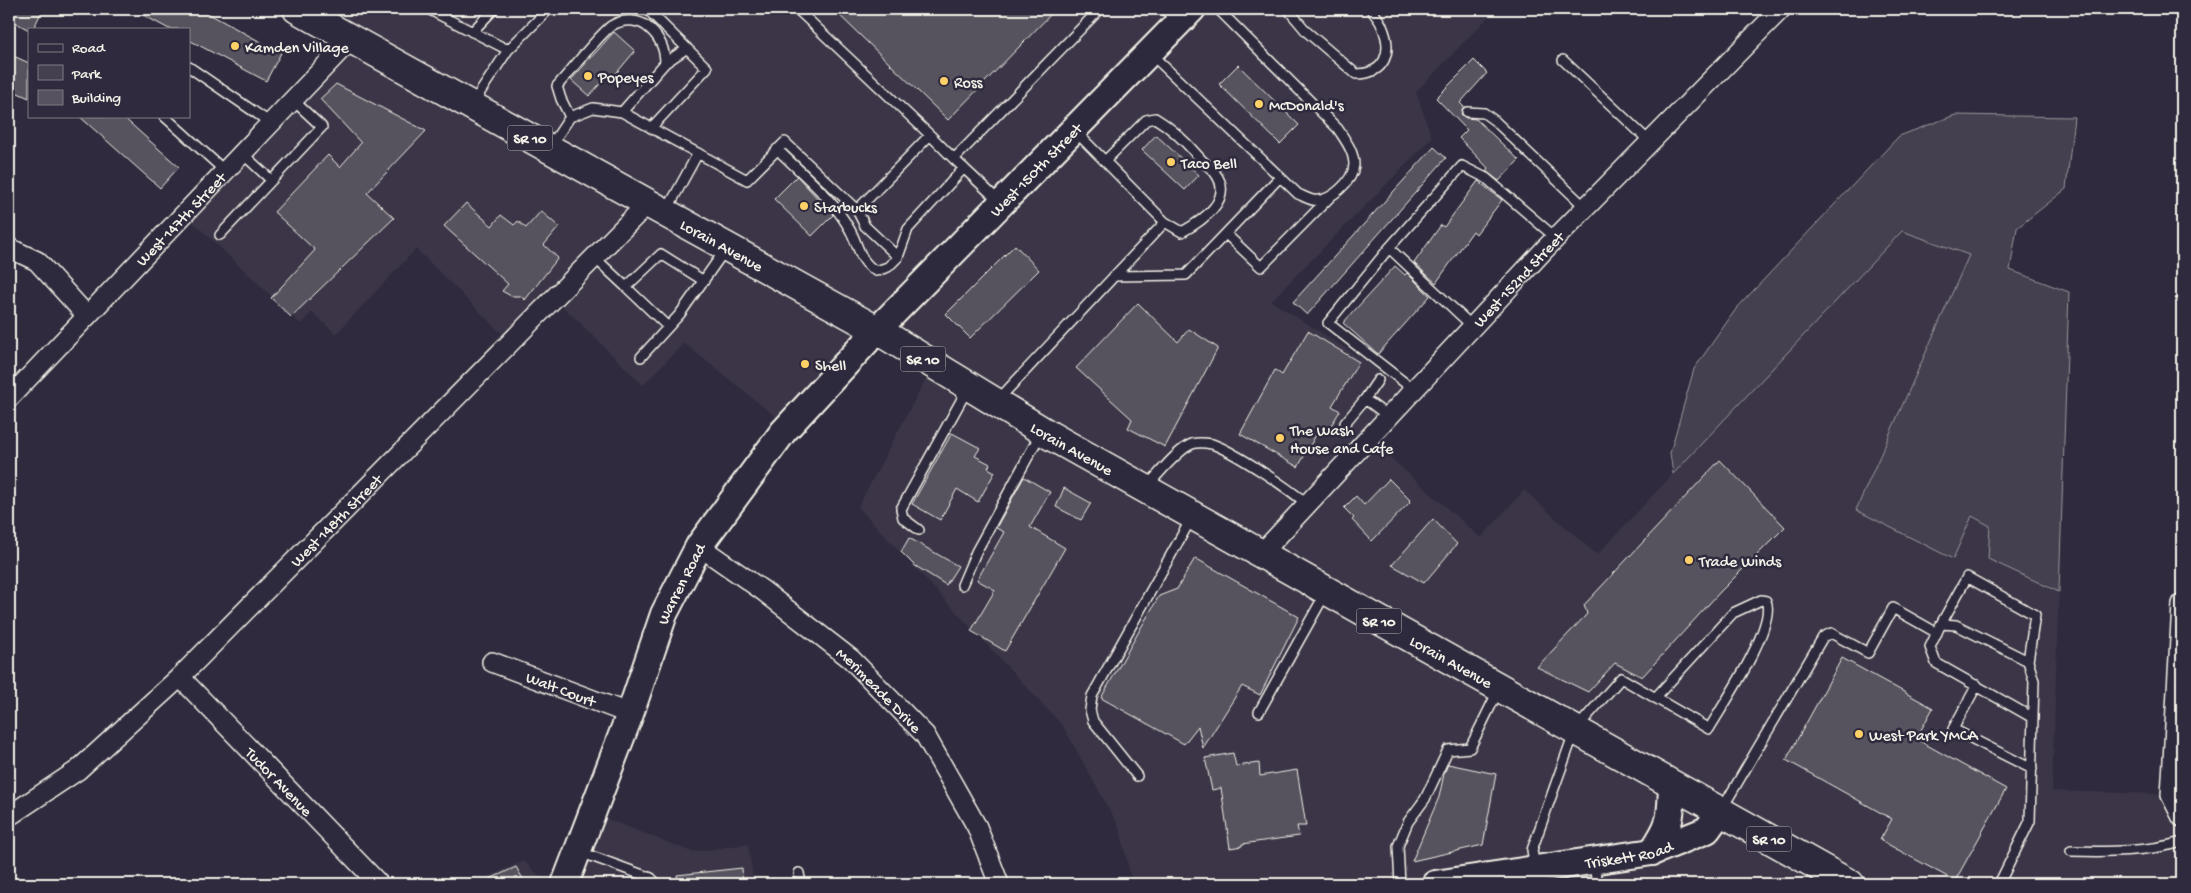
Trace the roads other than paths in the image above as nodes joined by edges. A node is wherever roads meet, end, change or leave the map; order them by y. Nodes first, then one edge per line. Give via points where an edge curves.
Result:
1 (297, 9) edge
2 (428, 9) edge
3 (494, 9) edge
4 (549, 9) edge
5 (647, 9) edge
6 (797, 9) edge
7 (1100, 9) edge
8 (1218, 9) edge
9 (1290, 9) edge
10 (1370, 9) edge
11 (1781, 9) edge
12 (1178, 13) edge
13 (472, 32) junction
14 (351, 39) junction
15 (687, 48) junction
16 (508, 50) junction
17 (1149, 52) junction
18 (1563, 60) dead end
19 (665, 63) junction
20 (190, 68) edge
21 (294, 101) junction
22 (471, 106) junction
23 (622, 112) junction
24 (1467, 112) dead end
25 (570, 117) junction
26 (166, 118) edge
27 (272, 124) junction
28 (651, 128) junction
29 (1074, 130) junction
30 (930, 135) junction
31 (1650, 142) junction
32 (549, 149) junction
33 (777, 150) junction
34 (698, 153) junction
35 (243, 154) junction
36 (954, 159) junction
37 (1105, 161) junction
38 (964, 168) junction
39 (226, 172) junction
40 (1279, 178) junction
41 (271, 180) junction
42 (1331, 196) junction
43 (1001, 204) junction
44 (1586, 208) junction
45 (656, 209) junction
46 (857, 210) junction
47 (1165, 222) junction
48 (1226, 234) junction
49 (220, 235) dead end
50 (1556, 238) junction
51 (9, 248) edge
52 (727, 248) junction
53 (1389, 248) junction
54 (594, 257) junction
55 (898, 257) junction
56 (1114, 276) junction
57 (704, 281) junction
58 (626, 287) junction
59 (87, 316) junction
60 (668, 327) junction
61 (1473, 327) junction
62 (877, 330) junction
63 (641, 357) dead end
64 (1378, 380) dead end
65 (969, 388) junction
66 (1414, 390) junction
67 (9, 398) edge
68 (1365, 399) junction
69 (995, 403) junction
70 (1389, 417) junction
71 (1345, 423) dead end
72 (1042, 431) junction
73 (1144, 489) junction
74 (1307, 504) junction
75 (1193, 516) junction
76 (919, 530) dead end
77 (699, 546) junction
78 (1260, 555) junction
79 (962, 586) dead end
80 (1326, 591) junction
81 (2182, 604) edge
82 (1941, 624) junction
83 (1937, 633) junction
84 (2028, 661) junction
85 (492, 662) dead end
86 (180, 677) junction
87 (1976, 686) junction
88 (1499, 688) junction
89 (1656, 698) junction
90 (1259, 712) dead end
91 (630, 714) junction
92 (2033, 718) junction
93 (1575, 730) junction
94 (2032, 769) junction
95 (1137, 776) dead end
96 (1672, 785) junction
97 (1720, 812) junction
98 (9, 816) edge
99 (2182, 817) edge
100 (2182, 842) edge
101 (577, 851) junction
102 (2071, 851) dead end
103 (1652, 852) junction
104 (1535, 870) junction
105 (799, 872) dead end
106 (1595, 873) edge
107 (1817, 876) edge
108 (1448, 883) edge
109 (379, 884) edge
110 (565, 884) edge
111 (657, 884) edge
112 (801, 884) edge
113 (999, 884) edge
114 (1400, 884) edge
115 (1850, 884) edge
116 (2000, 884) edge

1 - 14 main road, Lorain Avenue / SR 10
2 - 13 lane
3 - 13 lane
4 - 16 lane
5 - 15 lane
6 - 30 lane
7 - 36 lane
8 - 42 lane via 1338,130 1351,150 1354,166 1345,185
9 - 10 lane via 1307,32 1356,74 1371,74 1384,63 1387,46 1382,26
11 - 31 street, West 152nd Street
12 - 17 main road, West 150th Street
13 - 16 lane
14 - 21 street, West 147th Street
14 - 22 main road, Lorain Avenue / SR 10
15 - 19 lane
15 - 28 lane via 707,68
16 - 22 lane
17 - 29 main road, West 150th Street
17 - 40 lane
18 - 31 lane
19 - 23 lane
19 - 25 lane via 665,52 648,26 628,20 612,26 558,86
20 - 27 lane
21 - 27 street, West 147th Street
21 - 41 lane via 322,128
22 - 32 main road, Lorain Avenue / SR 10
23 - 25 lane via 593,108
23 - 28 lane
24 - 44 lane via 1484,113 1495,121
25 - 32 lane
26 - 39 lane
27 - 35 street, West 147th Street
28 - 34 lane
29 - 37 lane
29 - 43 main road, West 150th Street
30 - 36 lane
30 - 46 lane
31 - 44 street, West 152nd Street
32 - 45 main road, Lorain Avenue / SR 10
33 - 34 lane via 747,180
33 - 46 lane via 785,142
33 - 55 lane via 834,207 850,228 866,265 876,271 888,267
34 - 45 lane
35 - 39 street, West 147th Street
35 - 41 lane
36 - 38 lane
37 - 47 lane
37 - 47 lane via 1146,120 1154,118 1181,137 1216,174 1220,195 1218,203 1207,216 1182,232
38 - 43 lane
38 - 55 lane via 908,229
39 - 59 street, West 147th Street
40 - 42 lane via 1298,194 1314,200
40 - 48 lane
41 - 49 lane
42 - 48 lane via 1261,267
43 - 62 main road, West 150th Street
44 - 50 street, West 152nd Street
45 - 52 main road, Lorain Avenue / SR 10
45 - 54 street, West 148th Street
46 - 55 lane via 865,226
47 - 56 lane
48 - 56 lane via 1186,275
50 - 53 lane via 1486,178 1462,166
50 - 61 street, West 152nd Street
51 - 59 street via 37,262
52 - 57 lane
52 - 62 main road, Lorain Avenue / SR 10
53 - 61 lane
53 - 66 lane via 1328,323
54 - 58 lane
54 - 86 street, West 148th Street
56 - 69 lane
57 - 58 lane via 661,254
57 - 60 lane
58 - 60 lane
59 - 67 street, West 147th Street
60 - 63 lane
61 - 66 street, West 152nd Street
62 - 65 main road, Lorain Avenue / SR 10
62 - 77 main road, Warren Road via 783,432
64 - 68 lane
65 - 69 main road, Lorain Avenue / SR 10
65 - 76 lane via 901,509 903,518
66 - 70 street, West 152nd Street
68 - 70 lane
68 - 71 lane
69 - 72 main road, Lorain Avenue / SR 10
70 - 74 street, West 152nd Street
72 - 73 main road, Lorain Avenue / SR 10
72 - 79 lane via 976,552
73 - 74 lane via 1180,452 1191,444 1202,443 1220,448
73 - 75 main road, Lorain Avenue / SR 10
74 - 78 street, West 152nd Street
75 - 78 main road, Lorain Avenue / SR 10
75 - 95 lane via 1092,696 1090,710 1093,721
77 - 91 main road, Warren Road via 664,614
77 - 113 street, Merimeade Drive via 851,659 925,735 977,827
78 - 80 main road, Lorain Avenue / SR 10
80 - 88 main road, Lorain Avenue / SR 10
80 - 90 lane
81 - 99 street via 2171,795
82 - 83 lane
82 - 84 lane via 1956,625
82 - 84 lane via 1967,577 2035,615
83 - 87 lane via 1930,647 1936,663
83 - 97 lane via 1892,608 1868,653 1831,633 1822,637
84 - 92 lane via 2034,681
85 - 91 street, Walt Court
86 - 98 street, West 148th Street via 78,770
86 - 109 street, Tudor Avenue
87 - 92 lane
87 - 94 lane via 1953,729
88 - 93 main road, Lorain Avenue / SR 10
88 - 114 lane via 1470,748 1448,750 1425,799 1408,822 1398,846
89 - 89 lane via 1709,729 1761,638 1769,607 1766,601 1761,600 1733,613
89 - 93 lane via 1620,678
91 - 101 main road, Warren Road
92 - 94 lane
93 - 96 main road, Lorain Avenue / SR 10
93 - 104 lane via 1532,850
94 - 116 lane via 2030,820
96 - 97 main road, Lorain Avenue / SR 10
96 - 103 main road via 1671,818
97 - 103 main road, Triskett Road via 1707,830
97 - 107 main road, Lorain Avenue / SR 10
100 - 102 lane via 2166,847
101 - 110 main road, Warren Road
101 - 111 lane via 652,878
103 - 106 main road, Triskett Road
104 - 106 main road, Triskett Road
104 - 108 main road, Triskett Road
105 - 112 lane
107 - 115 main road, Lorain Avenue / SR 10

